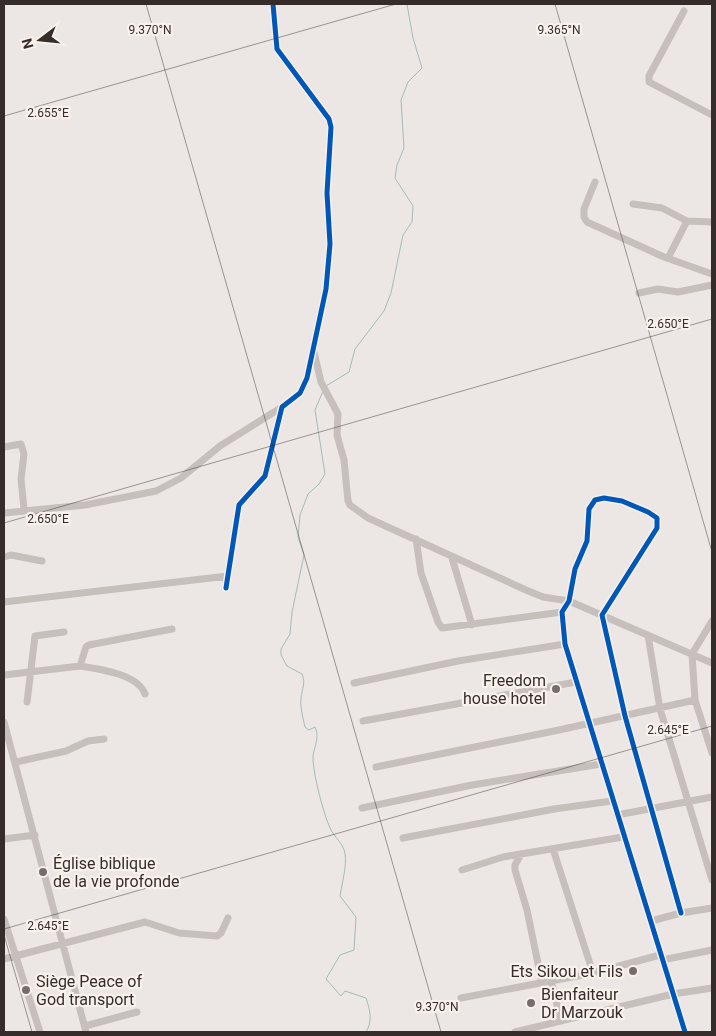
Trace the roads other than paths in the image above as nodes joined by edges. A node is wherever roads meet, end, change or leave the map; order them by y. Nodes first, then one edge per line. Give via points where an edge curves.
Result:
1 (274, 4) edge
2 (684, 11) dead end
3 (712, 115) edge
4 (595, 182) dead end
5 (633, 204) dead end
6 (687, 221) junction
7 (712, 222) edge
8 (668, 258) junction
9 (712, 274) edge
10 (712, 285) edge
11 (639, 293) dead end
12 (313, 350) junction
13 (282, 407) junction
14 (4, 446) edge
15 (24, 509) junction
16 (4, 513) edge
17 (416, 539) junction
18 (4, 557) edge
19 (452, 558) junction
20 (42, 561) dead end
21 (228, 576) junction
22 (226, 588) dead end
23 (569, 601) junction
24 (4, 602) edge
25 (562, 612) junction
26 (602, 616) junction
27 (712, 621) edge
28 (472, 625) junction
29 (172, 629) dead end
30 (64, 632) dead end
31 (648, 635) junction
32 (565, 644) junction
33 (692, 654) junction
34 (712, 663) edge
35 (80, 666) junction
36 (30, 672) junction
37 (4, 675) edge
38 (576, 682) junction
39 (354, 683) dead end
40 (145, 694) dead end
41 (696, 700) junction
42 (27, 702) dead end
43 (660, 708) junction
44 (625, 716) junction
45 (363, 721) dead end
46 (4, 722) edge
47 (589, 724) junction
48 (104, 740) dead end
49 (712, 753) edge
50 (16, 762) junction
51 (601, 764) junction
52 (376, 767) dead end
53 (712, 797) edge
54 (612, 801) junction
55 (689, 801) junction
56 (362, 808) dead end
57 (650, 808) junction
58 (617, 815) junction
59 (35, 835) junction
60 (623, 837) junction
61 (402, 838) dead end
62 (4, 839) edge
63 (553, 849) junction
64 (521, 854) junction
65 (462, 870) dead end
66 (712, 880) edge
67 (712, 908) edge
68 (681, 913) junction
69 (228, 918) dead end
70 (4, 919) edge
71 (651, 922) junction
72 (64, 943) junction
73 (712, 950) edge
74 (16, 957) junction
75 (661, 958) junction
76 (4, 959) edge
77 (593, 973) junction
78 (551, 982) junction
79 (542, 983) junction
80 (712, 988) edge
81 (673, 994) junction
82 (461, 998) dead end
83 (137, 1012) dead end
84 (561, 1021) junction
85 (86, 1029) edge
86 (40, 1032) edge
87 (515, 1032) edge
88 (685, 1032) edge

1 - 12 street via 277,49 329,119 331,127 327,193 330,244 326,289
2 - 3 street via 649,76 649,82
4 - 8 street via 584,209 587,222
5 - 6 street via 662,208
6 - 7 street
6 - 8 street
8 - 9 street
10 - 11 street via 678,292 658,289
12 - 13 street via 300,393
12 - 17 street via 321,382 338,414 337,435 350,506 368,518
13 - 15 street via 220,446 181,478 156,491 85,505
13 - 21 street via 265,476 239,506
14 - 15 street via 21,444 24,454 21,479
15 - 16 street
17 - 19 street
17 - 28 street via 421,572 440,626
18 - 20 street via 11,555
19 - 23 street via 544,597
19 - 28 street
21 - 22 street
21 - 24 street
23 - 25 street
23 - 26 street
23 - 26 street via 575,569 587,541 589,509 596,500 622,501 648,512 657,518 657,528
25 - 28 street
25 - 32 street
26 - 31 street
26 - 44 street
27 - 33 street
29 - 35 street via 89,645
30 - 36 street via 35,636
31 - 33 street
31 - 43 street
32 - 38 street
32 - 39 street via 458,661
33 - 34 street
33 - 41 street
35 - 36 street
35 - 40 street via 112,671 140,685
36 - 37 street
36 - 42 street
38 - 45 street
38 - 47 street
41 - 43 street
41 - 49 street
43 - 44 street
43 - 55 street
44 - 47 street
44 - 57 street
46 - 50 street
47 - 51 street
47 - 52 street
48 - 50 street via 88,741 66,751
50 - 59 street
51 - 54 street
51 - 56 street via 472,785
53 - 55 street
54 - 58 street
54 - 61 street
55 - 57 street
55 - 66 street
57 - 58 street
57 - 68 street
58 - 60 street
59 - 62 street
59 - 72 street
60 - 63 street
60 - 71 street
63 - 64 street
63 - 77 street
64 - 65 street
64 - 79 street via 514,865
67 - 68 street
68 - 71 street
69 - 72 street via 221,933 211,937 179,933 145,922
70 - 74 street
71 - 75 street
72 - 74 street
72 - 85 street
73 - 75 street
74 - 76 street
74 - 86 street
75 - 77 street
75 - 81 street
77 - 78 street
78 - 79 street
78 - 84 street
79 - 82 street
80 - 81 street
81 - 84 street
81 - 88 street
83 - 85 street
84 - 87 street

